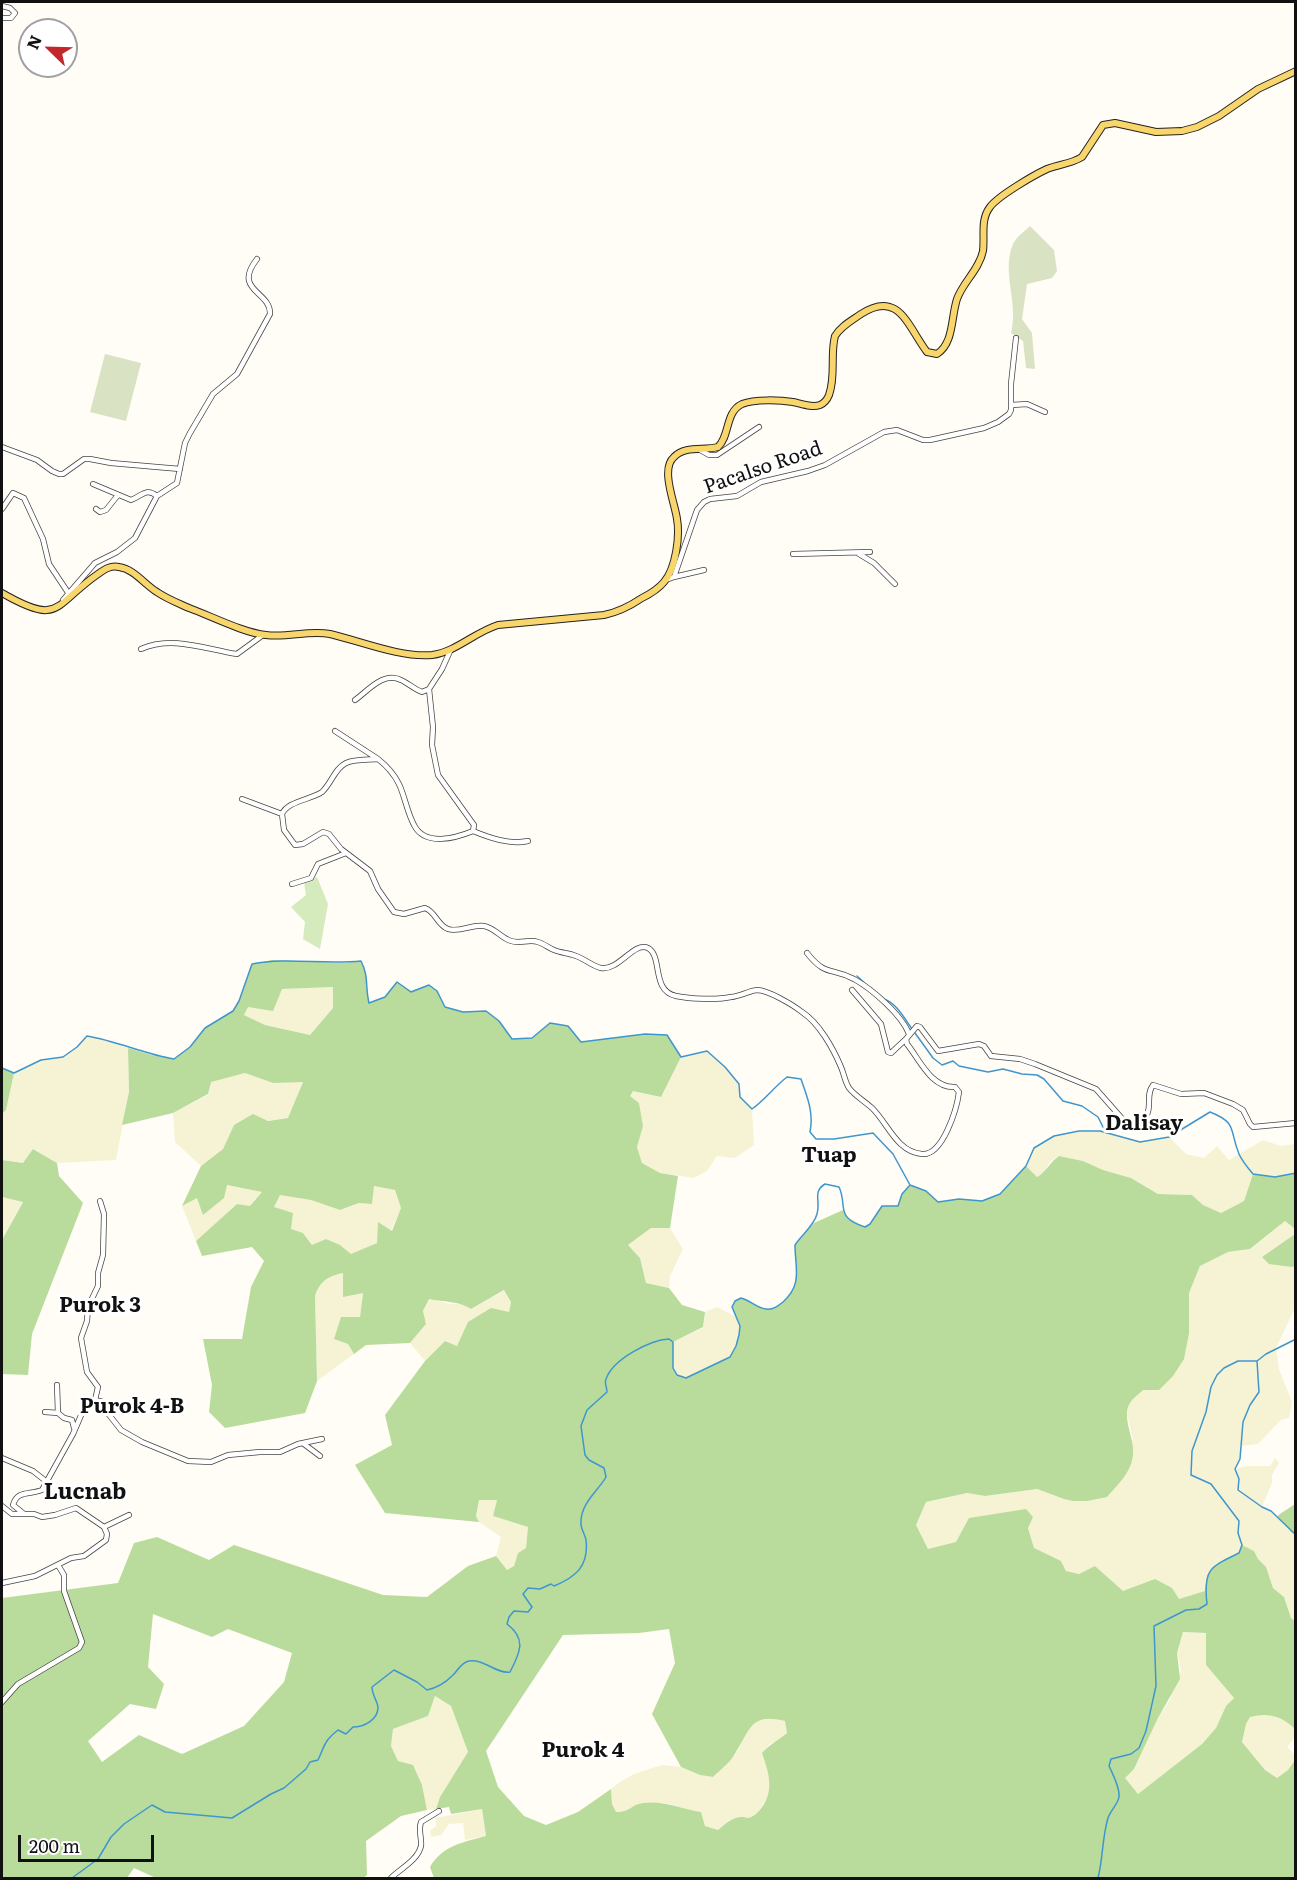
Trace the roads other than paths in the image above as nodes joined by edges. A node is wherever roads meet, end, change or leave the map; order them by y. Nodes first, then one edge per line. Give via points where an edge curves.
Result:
1 (2, 6) edge
2 (2, 18) edge
3 (1296, 71) edge
4 (258, 259) dead end
5 (1016, 338) dead end
6 (1012, 405) junction
7 (1045, 412) dead end
8 (759, 427) dead end
9 (2, 447) edge
10 (697, 449) junction
11 (180, 469) junction
12 (93, 484) dead end
13 (118, 495) junction
14 (157, 496) junction
15 (2, 509) edge
16 (96, 509) dead end
17 (870, 552) dead end
18 (793, 554) dead end
19 (859, 554) junction
20 (704, 570) dead end
21 (674, 577) junction
22 (666, 580) junction
23 (895, 584) dead end
24 (2, 593) edge
25 (69, 594) junction
26 (56, 609) junction
27 (263, 635) junction
28 (141, 649) dead end
29 (451, 649) junction
30 (429, 689) junction
31 (355, 700) dead end
32 (335, 731) dead end
33 (378, 759) junction
34 (242, 799) dead end
35 (282, 814) junction
36 (473, 831) junction
37 (528, 841) dead end
38 (346, 853) junction
39 (292, 884) dead end
40 (807, 953) dead end
41 (852, 990) dead end
42 (908, 1037) junction
43 (1296, 1123) edge
44 (100, 1201) dead end
45 (57, 1386) dead end
46 (95, 1400) junction
47 (45, 1412) dead end
48 (58, 1413) junction
49 (73, 1434) junction
50 (322, 1439) dead end
51 (304, 1444) junction
52 (320, 1456) dead end
53 (2, 1458) edge
54 (47, 1482) junction
55 (2, 1506) edge
56 (26, 1515) junction
57 (129, 1515) dead end
58 (104, 1527) junction
59 (58, 1565) junction
60 (2, 1583) edge
61 (2, 1702) edge
62 (439, 1810) dead end
63 (391, 1878) edge

1 - 2 street via 15,14
3 - 10 main road via 1258,89 1197,127 1156,132 1115,123 1104,125 1082,157 1048,169 990,207 983,225 979,263 957,299 943,350 937,354 927,352 897,310 882,305 869,309 835,336 831,389 824,404 743,404 733,413 722,444
4 - 11 street via 249,283 269,305 270,314 237,374 208,400 187,438
5 - 6 street
6 - 7 street via 1027,404
6 - 21 street, Pacalso Road via 1010,414 984,428 930,440 897,430 884,432 825,465 761,482 737,496 704,502 694,516
8 - 10 street via 717,455
9 - 11 street via 38,460 59,474 84,459
10 - 22 main road via 679,453 668,468 679,534
11 - 14 street via 177,483
12 - 13 street
13 - 14 street via 131,500 150,491
13 - 16 street via 106,510
14 - 25 street via 135,537 117,552 94,563
15 - 25 street via 13,493 24,498 43,539 49,564
17 - 19 street
18 - 19 street
19 - 23 street
20 - 21 street
21 - 22 street
22 - 29 main road via 615,613 498,625
24 - 26 main road via 30,608
25 - 26 street
26 - 27 main road via 105,569 120,567 174,602
27 - 28 street via 237,654 158,642
27 - 29 main road via 328,634 418,654
29 - 30 street
30 - 31 street via 422,692 391,678 380,681
30 - 36 street via 438,775 474,825
32 - 33 street
33 - 35 street via 347,762 324,790 287,807
33 - 36 street via 393,774 421,833 441,840
34 - 35 street
35 - 38 street via 284,830 295,845 320,833 329,834
36 - 37 street via 496,840
38 - 39 street via 318,864 311,878
38 - 42 street via 370,871 378,889 399,914 425,908 449,930 484,926 510,941 539,942 599,968 613,967 637,949 647,948 652,951 664,989 676,996 729,998 757,990 798,1008 810,1018 832,1050 850,1090 874,1110 899,1142 922,1154 938,1146 945,1136 959,1092 928,1074
40 - 42 street via 823,969 854,979 868,989 896,1013
41 - 42 street via 881,1024 888,1052
42 - 43 street via 917,1026 938,1051 980,1044 991,1056 1035,1064 1101,1093 1126,1123 1136,1124 1146,1116 1150,1087 1155,1084 1181,1094 1204,1093 1233,1104 1243,1110 1253,1127
44 - 46 street via 104,1214 103,1255 98,1286 81,1338 87,1372 98,1388
45 - 48 street
46 - 49 street via 82,1413
46 - 51 street via 103,1402 121,1430 188,1461 280,1452
47 - 48 street
48 - 49 street via 72,1420
49 - 54 street
50 - 51 street
51 - 52 street
53 - 54 street via 33,1471
54 - 56 street via 42,1491 19,1494 14,1499 13,1505
55 - 56 street via 12,1515
56 - 58 street via 42,1517 76,1508
57 - 58 street
58 - 59 street via 106,1539 84,1556
59 - 60 street
59 - 61 street via 82,1642 79,1648 18,1684
62 - 63 street via 421,1822 419,1851

